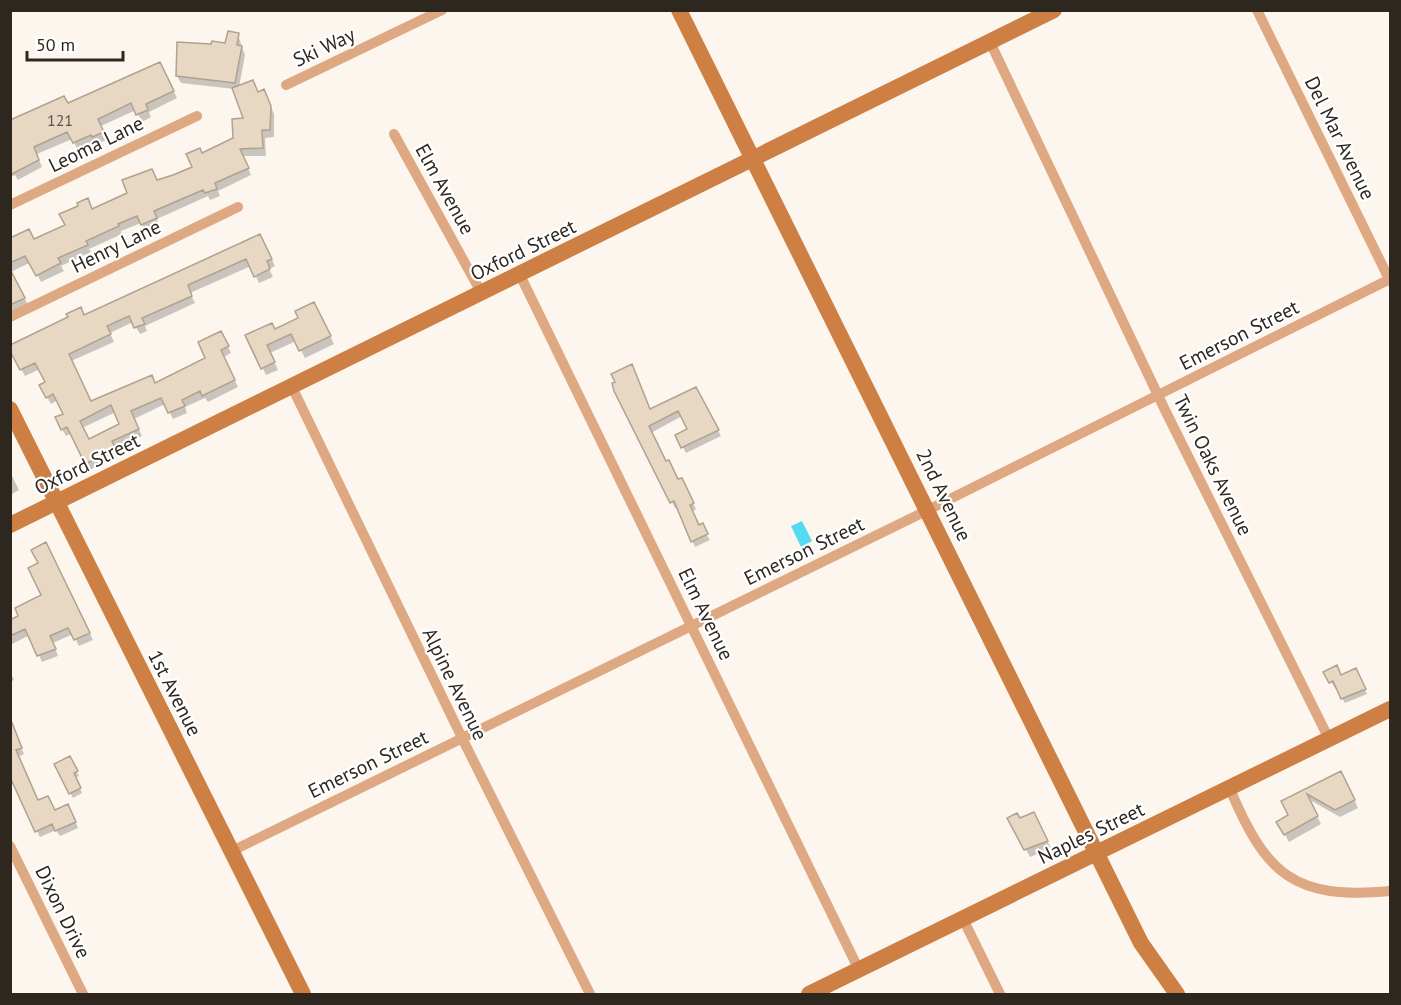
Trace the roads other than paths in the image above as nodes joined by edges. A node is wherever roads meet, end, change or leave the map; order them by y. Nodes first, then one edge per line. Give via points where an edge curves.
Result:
1 (442, 10) edge
2 (679, 10) edge
3 (1054, 10) edge
4 (1257, 10) edge
5 (990, 42) junction
6 (286, 85) dead end
7 (197, 116) dead end
8 (394, 134) dead end
9 (753, 159) junction
10 (10, 206) edge
11 (238, 207) dead end
12 (520, 275) junction
13 (1390, 280) edge
14 (482, 294) junction
15 (10, 317) edge
16 (292, 387) junction
17 (1159, 395) junction
18 (10, 409) edge
19 (56, 503) junction
20 (928, 510) junction
21 (10, 525) edge
22 (693, 626) junction
23 (1390, 709) edge
24 (462, 738) junction
25 (1329, 739) junction
26 (1230, 789) junction
27 (10, 846) edge
28 (232, 851) junction
29 (1097, 854) junction
30 (1390, 891) edge
31 (963, 919) junction
32 (859, 970) junction
33 (83, 994) edge
34 (303, 994) edge
35 (590, 994) edge
36 (809, 994) edge
37 (1000, 994) edge
38 (1177, 994) edge

1 - 6 street, Ski Way
2 - 9 street, 2nd Avenue
3 - 5 street, Oxford Street
4 - 13 street, Del Mar Avenue
5 - 9 street, Oxford Street
5 - 17 street, Twin Oaks Avenue
7 - 10 street, Leoma Lane
8 - 14 street, Elm Avenue
9 - 12 street, Oxford Street
9 - 20 street, 2nd Avenue
11 - 15 street, Henry Lane
12 - 14 street, Oxford Street
12 - 22 street, Elm Avenue
13 - 17 street, Emerson Street
14 - 16 street, Oxford Street
16 - 19 street, Oxford Street
16 - 24 street, Alpine Avenue
17 - 20 street, Emerson Street
17 - 25 street, Twin Oaks Avenue
18 - 19 street, 1st Avenue
19 - 21 street, Oxford Street
19 - 28 street, 1st Avenue
20 - 22 street, Emerson Street
20 - 29 street, 2nd Avenue
22 - 24 street, Emerson Street
22 - 32 street, Elm Avenue
23 - 25 street, Naples Street
24 - 28 street, Emerson Street
24 - 35 street, Alpine Avenue
25 - 26 street, Naples Street
26 - 29 street, Naples Street
26 - 30 street via 1246,829 1261,852 1282,872 1329,893
27 - 33 street, Dixon Drive
28 - 34 street, 1st Avenue
29 - 31 street, Naples Street
29 - 38 street, 2nd Avenue via 1144,950
31 - 32 street, Naples Street
31 - 37 street
32 - 36 street, Naples Street

